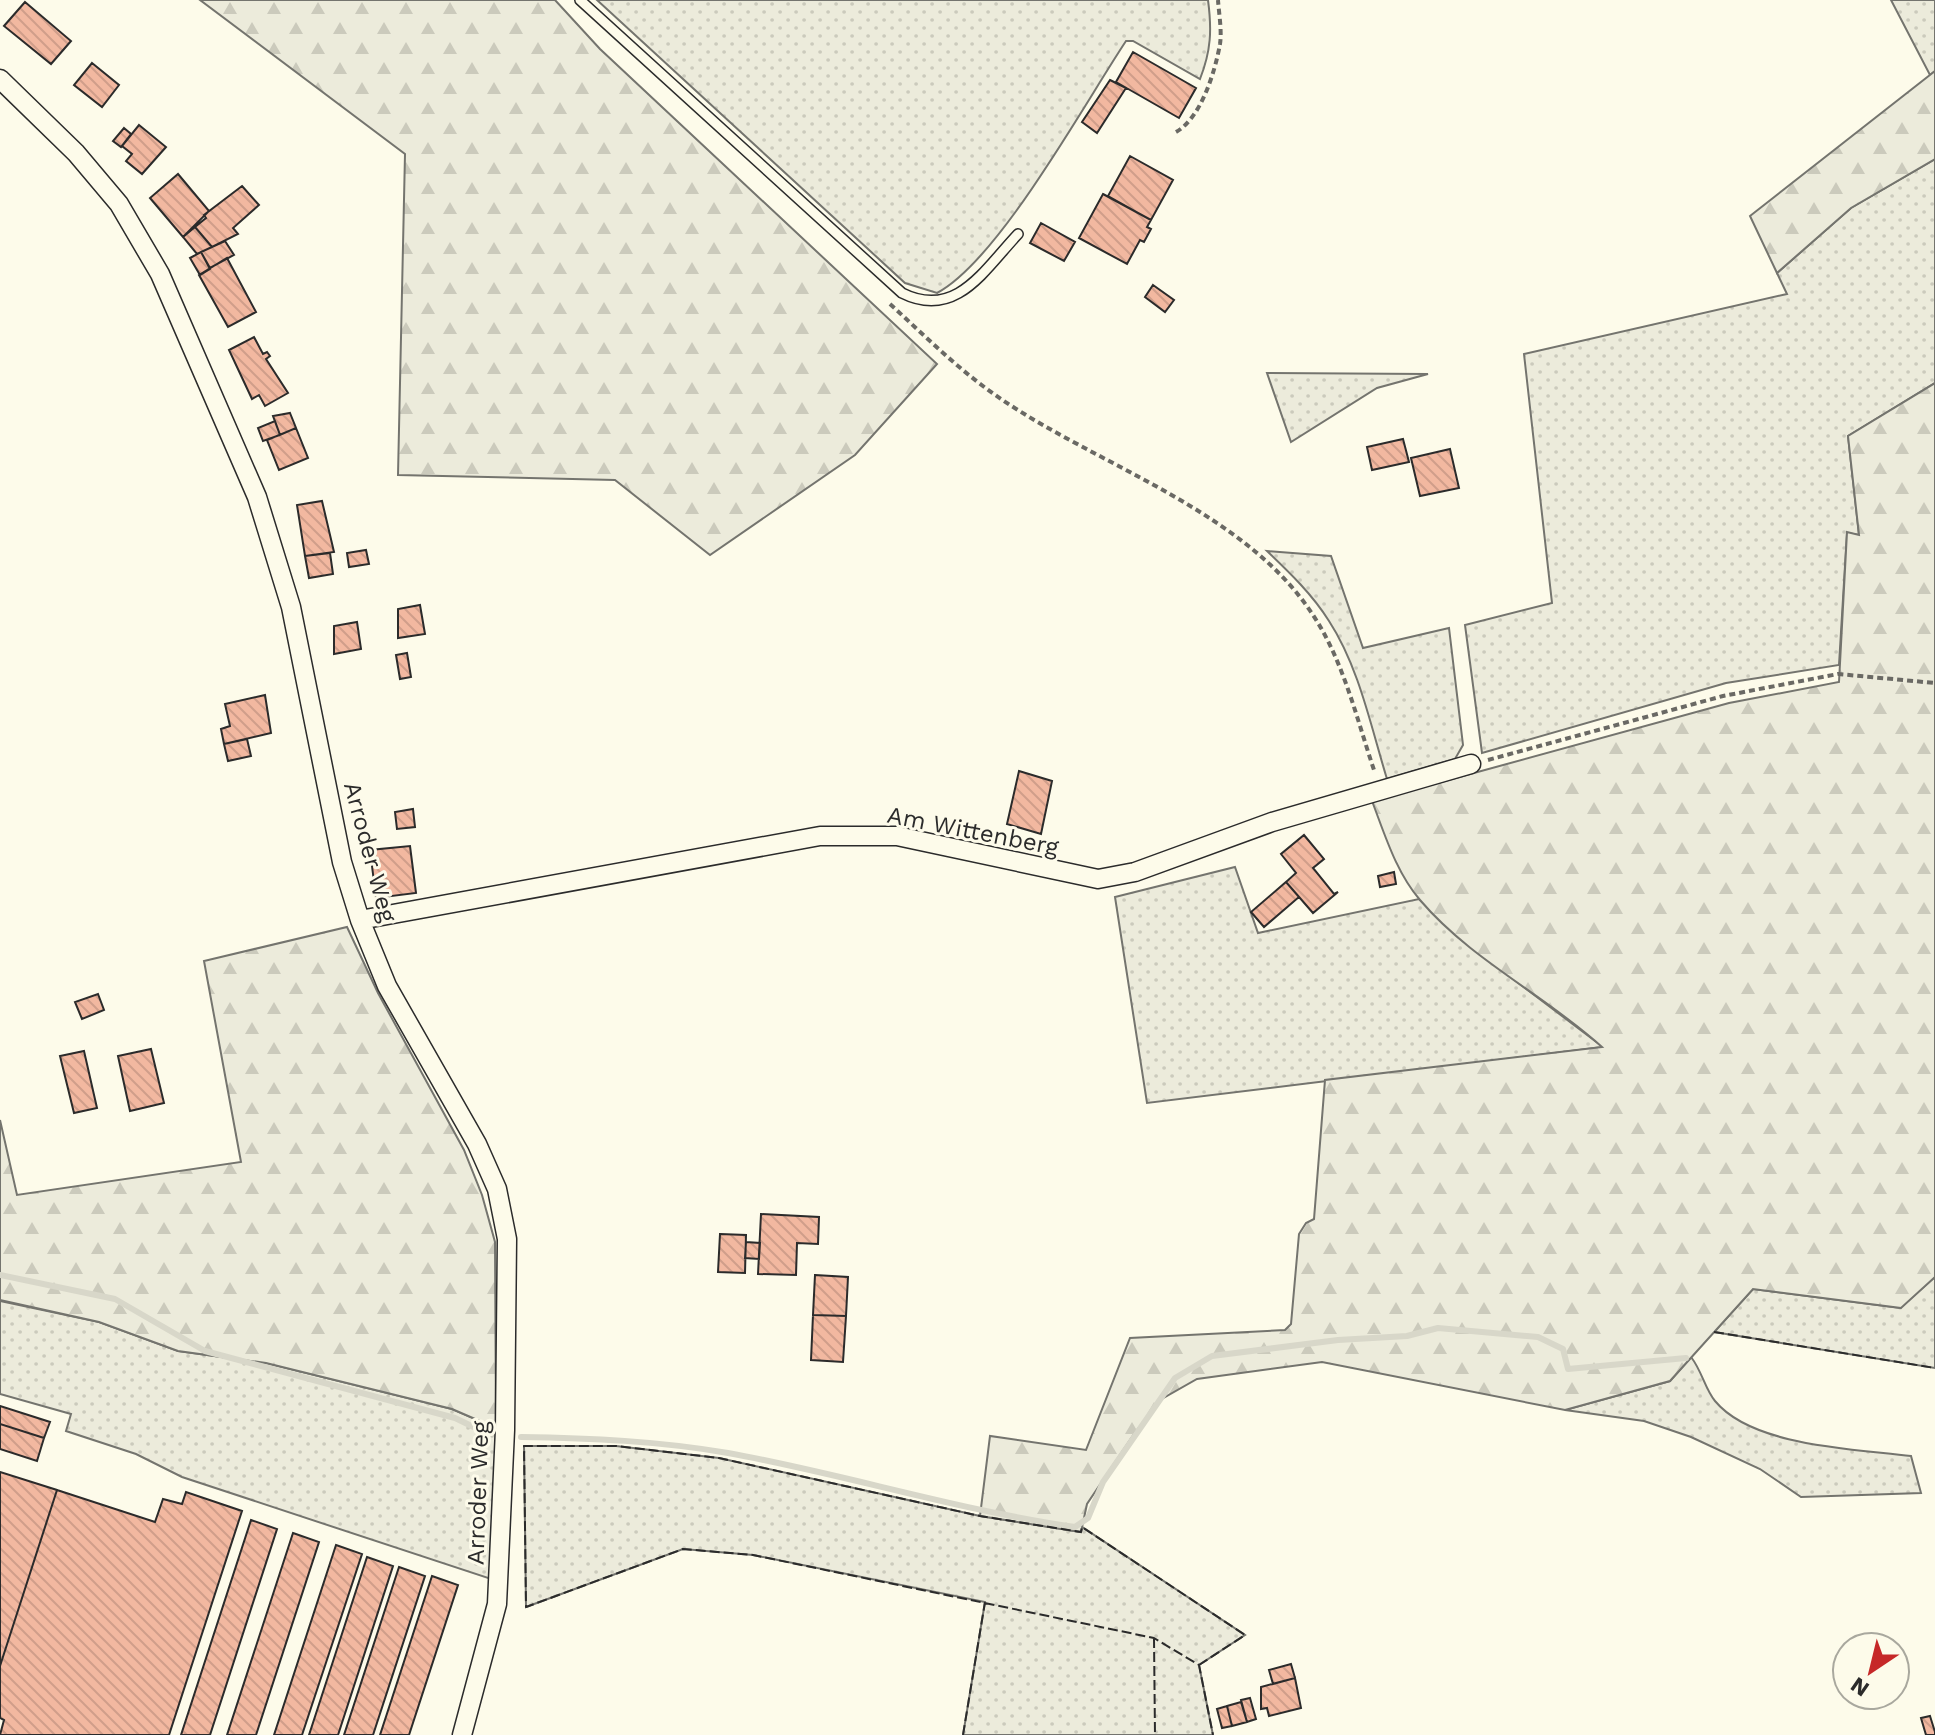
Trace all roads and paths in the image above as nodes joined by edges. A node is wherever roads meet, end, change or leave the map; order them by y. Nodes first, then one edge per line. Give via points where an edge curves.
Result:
1 (580, 0) edge
2 (1218, 0) edge
3 (0, 79) edge
4 (1176, 132) dead end
5 (1018, 234) dead end
6 (886, 300) dead end
7 (1935, 683) edge
8 (1471, 764) joint
9 (1380, 789) junction
10 (360, 920) junction
11 (462, 1735) edge

1 - 5 lane via 902,293 935,303 957,295
2 - 4 path via 1216,56 1193,119
3 - 10 street, Arroder Weg via 76,153 119,204 160,274 257,497 291,607 342,862
6 - 9 path via 1002,400 1216,523 1278,571 1334,650
7 - 8 path via 1838,674 1723,696
8 - 9 street, Am Wittenberg
9 - 10 street, Am Wittenberg via 1116,877 1080,877 897,836 820,836
10 - 11 street, Arroder Weg via 387,986 477,1144 497,1189 507,1239 497,1604

